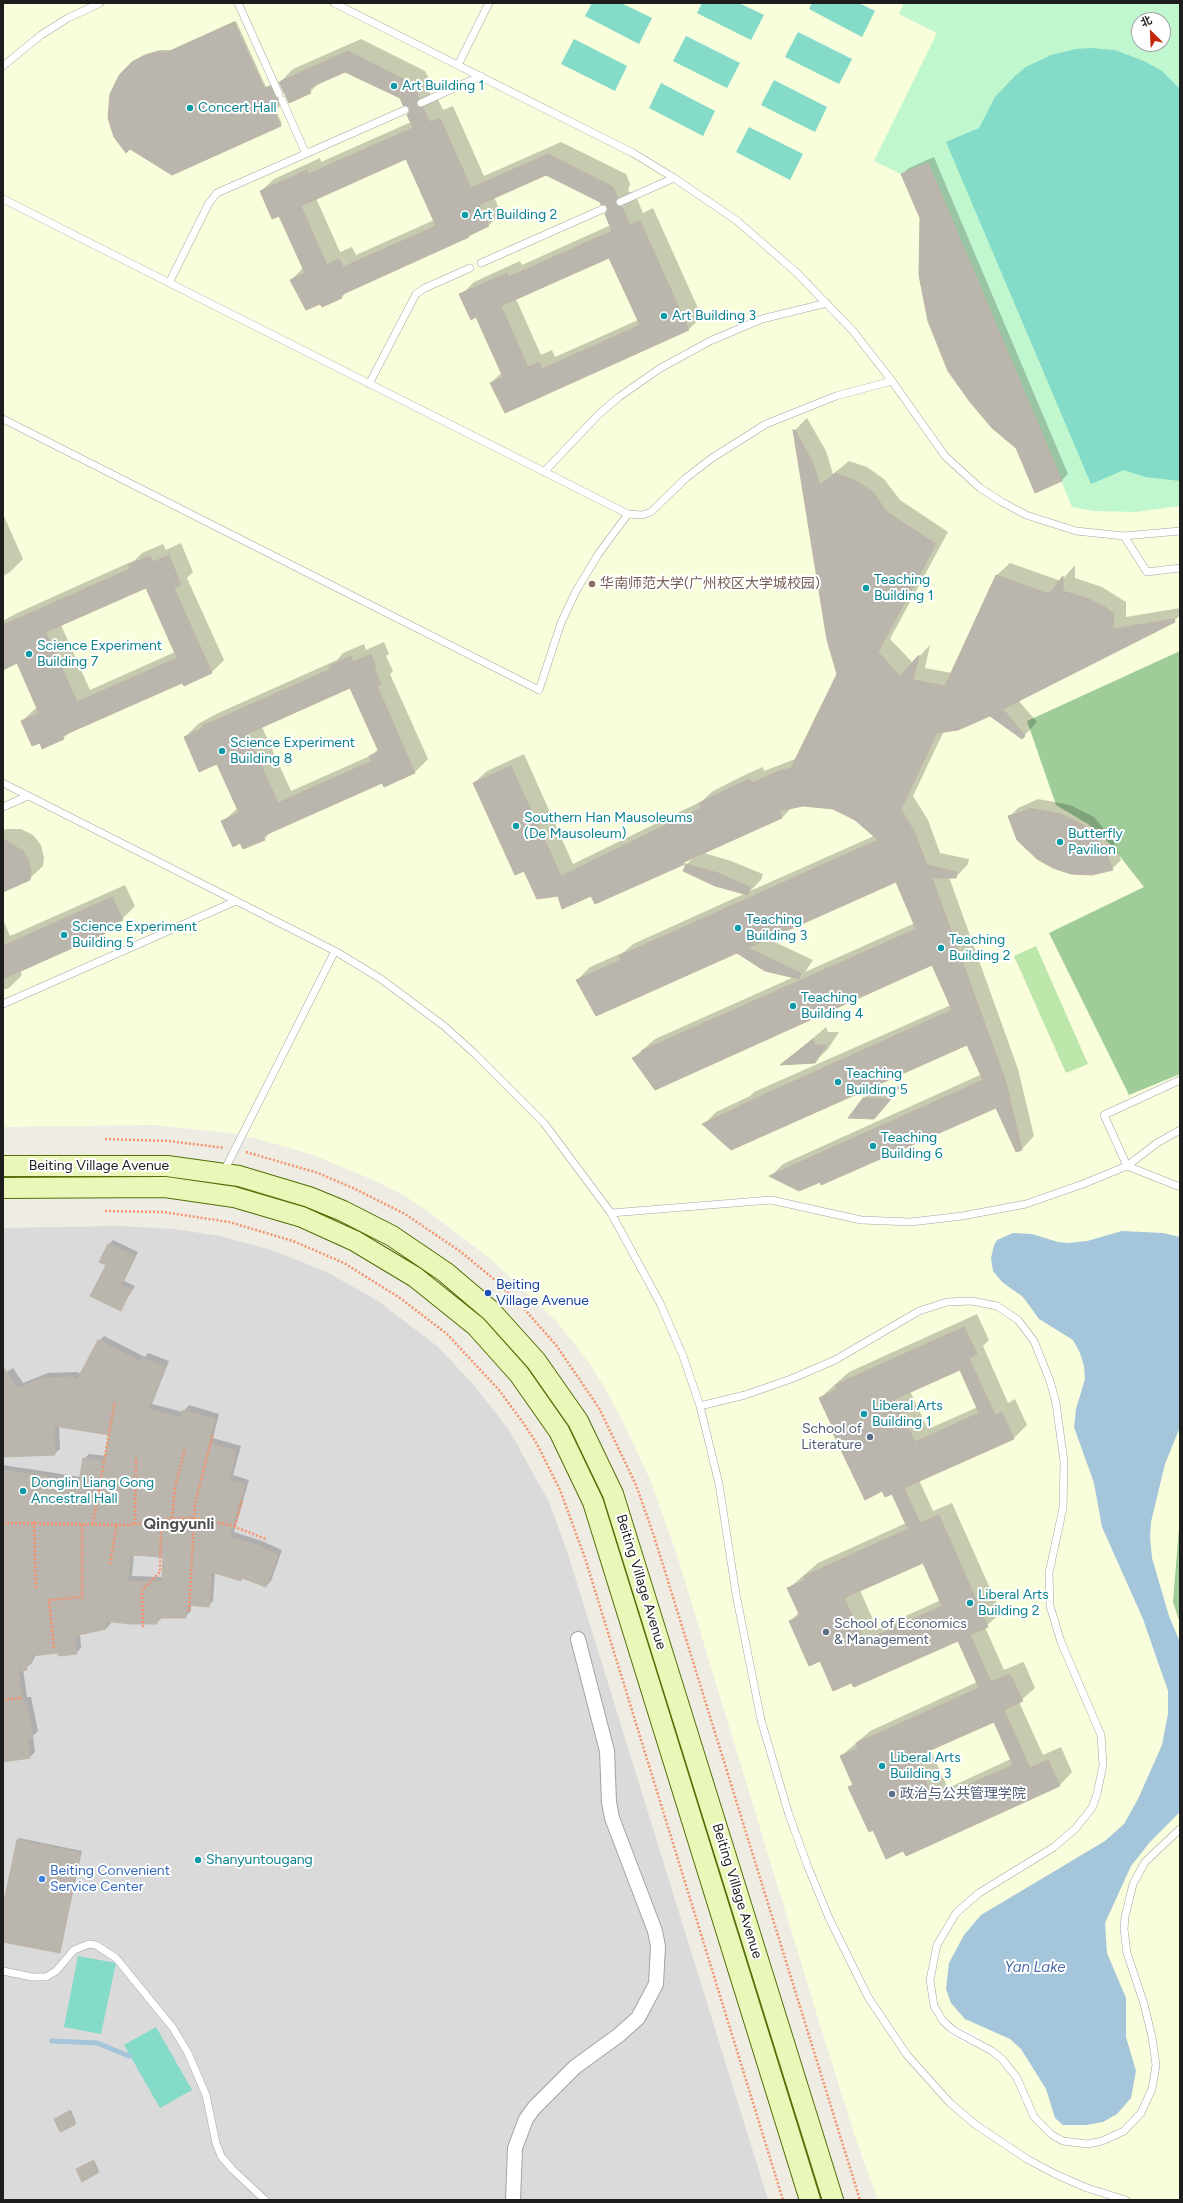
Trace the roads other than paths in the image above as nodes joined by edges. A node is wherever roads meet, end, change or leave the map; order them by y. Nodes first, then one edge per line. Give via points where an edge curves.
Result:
1 (100, 3) edge
2 (238, 3) edge
3 (334, 3) edge
4 (489, 3) edge
5 (458, 65) junction
6 (3, 66) edge
7 (480, 76) junction
8 (421, 103) dead end
9 (405, 110) dead end
10 (306, 154) junction
11 (674, 178) junction
12 (3, 199) edge
13 (620, 202) dead end
14 (603, 209) dead end
15 (481, 263) dead end
16 (470, 268) dead end
17 (169, 283) junction
18 (827, 303) junction
19 (892, 381) junction
20 (370, 384) junction
21 (3, 419) edge
22 (544, 472) junction
23 (628, 514) junction
24 (1180, 531) edge
25 (1124, 536) junction
26 (1180, 568) edge
27 (3, 783) edge
28 (28, 796) junction
29 (3, 807) edge
30 (236, 901) junction
31 (335, 951) junction
32 (3, 1004) edge
33 (1180, 1080) edge
34 (1180, 1130) edge
35 (3, 1166) edge
36 (1127, 1166) junction
37 (223, 1173) junction
38 (1180, 1187) edge
39 (3, 1188) edge
40 (611, 1213) junction
41 (700, 1406) junction
42 (578, 1639) dead end
43 (1180, 1829) edge
44 (3, 1971) edge
45 (265, 2200) edge
46 (513, 2200) edge
47 (810, 2200) edge
48 (833, 2200) edge
49 (1126, 2200) edge

1 - 6 lane via 68,18 41,35
2 - 10 lane
3 - 5 lane
4 - 5 lane
5 - 7 lane
7 - 8 lane
7 - 11 lane via 633,153
9 - 10 lane
10 - 17 lane via 214,196
11 - 13 lane
11 - 18 lane via 736,220
12 - 17 lane
14 - 15 lane
16 - 20 lane via 416,294
17 - 20 lane
18 - 19 lane
18 - 22 lane via 762,319 710,341 658,369 598,415
19 - 23 lane via 836,396 766,424 712,458 686,478 651,512 642,515
19 - 25 lane via 945,456 980,488 1026,515 1049,523 1076,531
20 - 22 lane
21 - 23 lane via 539,690 561,624 576,591 599,553
22 - 23 lane
24 - 25 lane
25 - 26 lane via 1147,572
27 - 28 lane
28 - 29 lane
28 - 30 lane
30 - 31 lane
30 - 32 lane
31 - 37 lane
31 - 40 lane via 381,979 444,1026 479,1057 544,1123
33 - 36 lane via 1104,1115
34 - 36 lane via 1157,1143
35 - 37 main road, Beiting Village Avenue via 141,1164
36 - 38 lane
36 - 40 lane via 1026,1204 938,1220 861,1220 771,1200
37 - 48 main road, Beiting Village Avenue via 323,1202 379,1229 428,1259 479,1299 507,1328 540,1366 578,1420 613,1494 630,1544
39 - 47 main road, Beiting Village Avenue via 165,1187 234,1197 302,1217 355,1240 415,1277 476,1326 519,1374 559,1431 593,1502
40 - 41 lane via 660,1303 683,1356
41 - 43 lane via 745,1395 791,1379 834,1360 913,1314 932,1305 947,1302 985,1302 1008,1312 1026,1328 1041,1357 1056,1403 1064,1462 1063,1508 1049,1574 1050,1606 1061,1642 1101,1735 1103,1765 1092,1808 1075,1829 1054,1847 967,1902 956,1913 942,1934 931,1967 930,1991 936,2011 953,2030 1002,2059 1017,2078 1034,2117 1052,2135 1063,2141 1077,2144 1102,2141 1124,2131 1134,2122 1147,2102 1156,2066 1149,2019 1125,1942 1126,1906 1145,1862
41 - 49 lane via 719,1484 736,1594 760,1720 808,1867 829,1918 868,1997 907,2055 950,2103 976,2125 1027,2159 1057,2175 1087,2188
42 - 46 street via 607,1751 612,1818 655,1931 658,1946 656,1984 638,2018 575,2067 526,2119 515,2148
44 - 45 lane via 46,1977 56,1971 74,1950 88,1944 96,1945 116,1958 173,2028 188,2053 206,2095 221,2156

